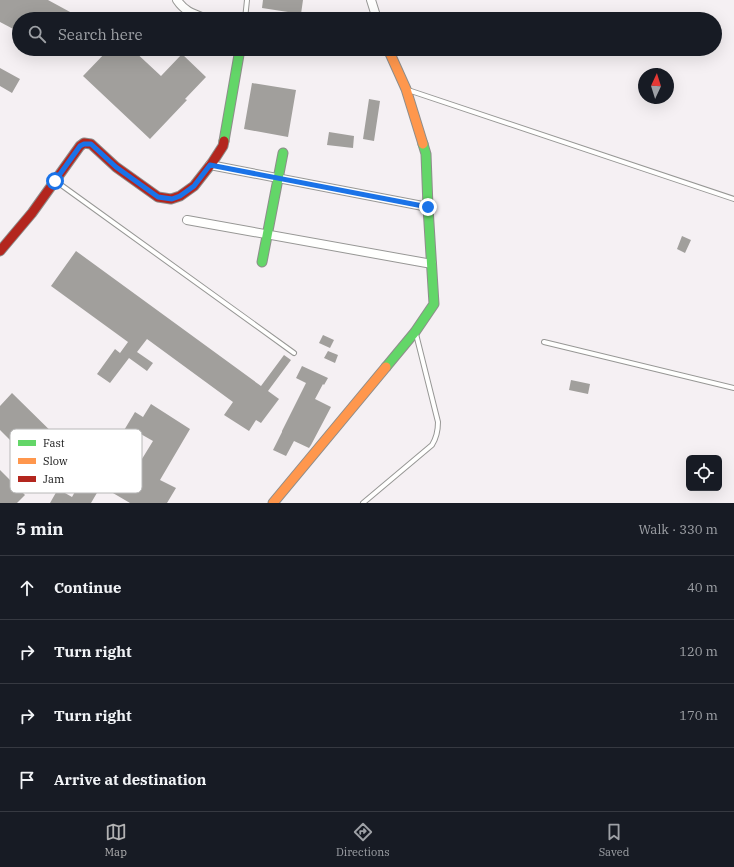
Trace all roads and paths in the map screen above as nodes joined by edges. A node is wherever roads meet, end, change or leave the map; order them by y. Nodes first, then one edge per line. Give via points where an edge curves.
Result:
1 (177, 0) edge
2 (247, 0) edge
3 (371, 0) edge
4 (190, 12) edge
5 (246, 12) edge
6 (375, 12) edge
7 (239, 56) edge
8 (391, 56) edge
9 (406, 89) junction
10 (283, 153) dead end
11 (210, 165) junction
12 (278, 178) junction
13 (55, 181) junction
14 (734, 199) edge
15 (428, 207) junction
16 (187, 220) dead end
17 (267, 234) junction
18 (0, 251) edge
19 (262, 262) dead end
20 (432, 264) junction
21 (415, 332) junction
22 (544, 342) dead end
23 (294, 353) dead end
24 (734, 388) edge
25 (273, 503) edge
26 (363, 503) edge

1 - 4 street
2 - 5 lane
3 - 6 street
7 - 11 street via 223,146
8 - 9 street
9 - 14 lane
9 - 15 street via 426,154
10 - 12 street
11 - 12 street
11 - 13 street via 194,186 180,196 172,199 158,197 116,167 91,144 84,144
12 - 15 street
12 - 17 street
13 - 18 street
13 - 23 lane
15 - 20 street
16 - 17 street
17 - 19 street
17 - 20 street
20 - 21 street via 434,304
21 - 25 street
21 - 26 lane via 438,422 437,437 432,445
22 - 24 lane

